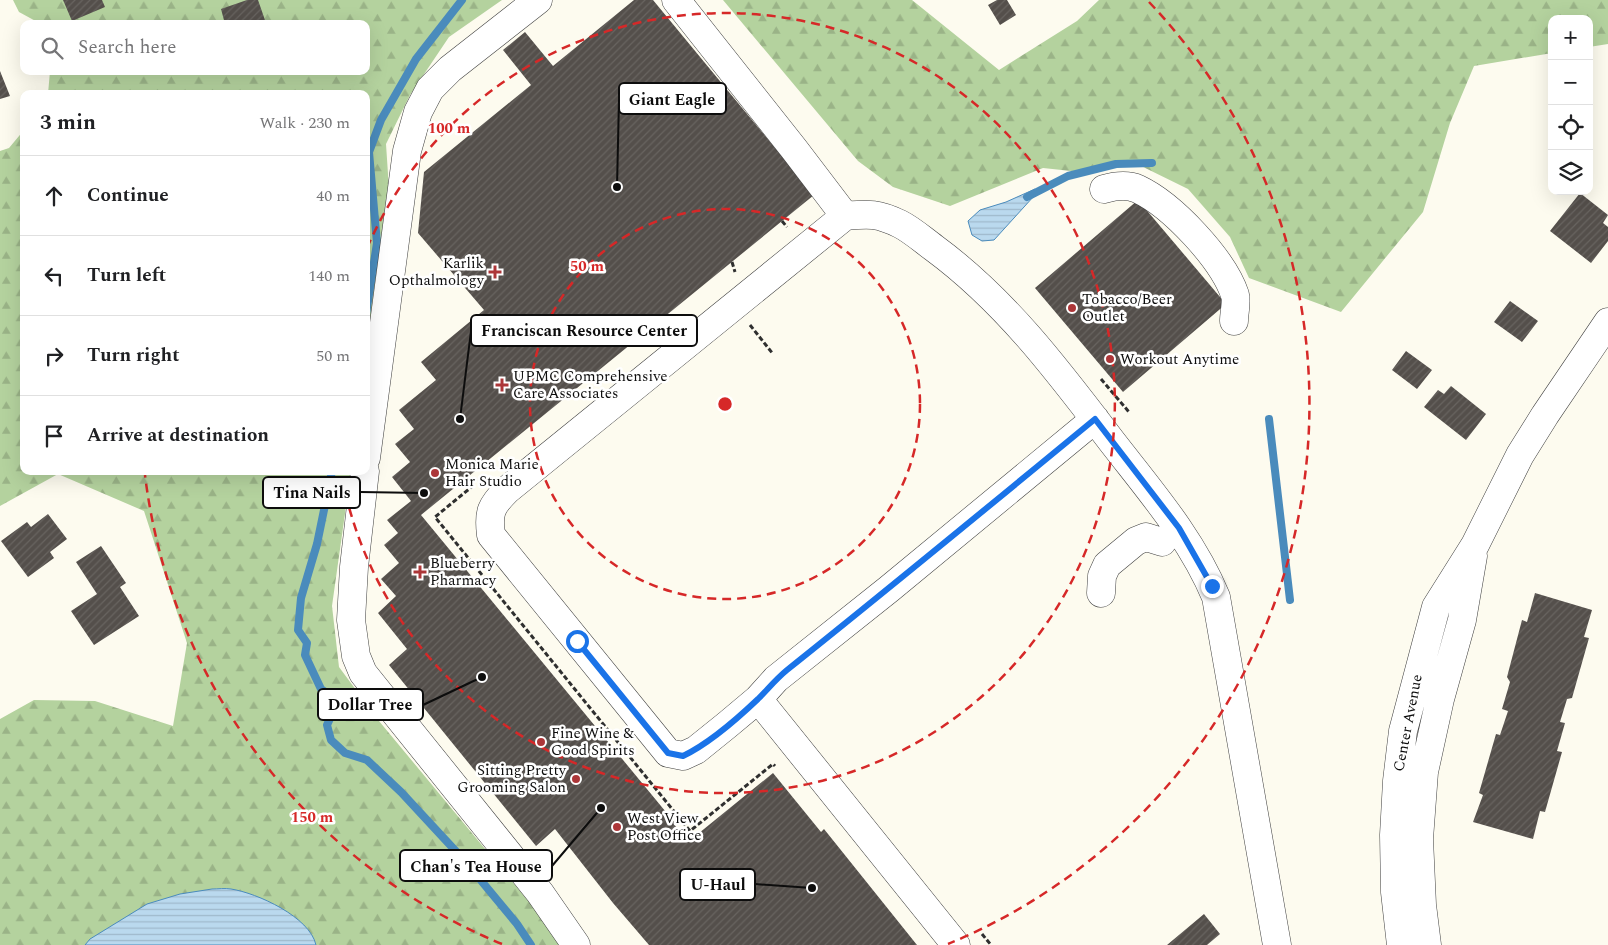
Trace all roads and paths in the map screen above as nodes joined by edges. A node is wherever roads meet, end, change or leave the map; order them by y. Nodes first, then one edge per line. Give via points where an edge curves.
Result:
1 (538, 0) edge
2 (676, 0) edge
3 (1104, 189) dead end
4 (845, 216) junction
5 (794, 220) dead end
6 (782, 222) dead end
7 (787, 226) junction
8 (779, 233) dead end
9 (742, 264) dead end
10 (727, 276) dead end
11 (1234, 321) dead end
12 (1608, 322) edge
13 (1098, 376) dead end
14 (1129, 412) dead end
15 (1095, 419) junction
16 (370, 428) edge
17 (365, 475) edge
18 (481, 479) dead end
19 (1162, 542) dead end
20 (1475, 545) junction
21 (1101, 593) dead end
22 (758, 699) junction
23 (780, 771) dead end
24 (576, 945) edge
25 (956, 945) edge
26 (1277, 945) edge
27 (1401, 945) edge
28 (1428, 945) edge

1 - 16 street via 450,69 430,89 418,112 407,151
2 - 4 street
3 - 11 street via 1118,185 1136,188 1171,212 1206,247 1227,276 1236,297
4 - 15 street via 874,213 901,224 945,256 1017,322
4 - 22 street via 507,490 493,504 489,519 492,535 507,555 668,753 683,756 696,750
5 - 7 path
6 - 7 path
7 - 8 path
9 - 10 path
12 - 20 street, Center Avenue via 1520,455
13 - 14 path
15 - 22 street via 776,680
15 - 26 street via 1179,528 1216,597
17 - 24 street via 351,620 356,656 363,673 540,893
18 - 23 path via 434,517 690,831 773,764
19 - 21 street via 1146,537 1136,540 1108,565 1102,576
20 - 27 street, Center Avenue via 1436,607 1403,731 1394,835 1395,892
20 - 28 street, Center Avenue via 1462,620 1424,772 1419,839 1422,905
22 - 25 street

